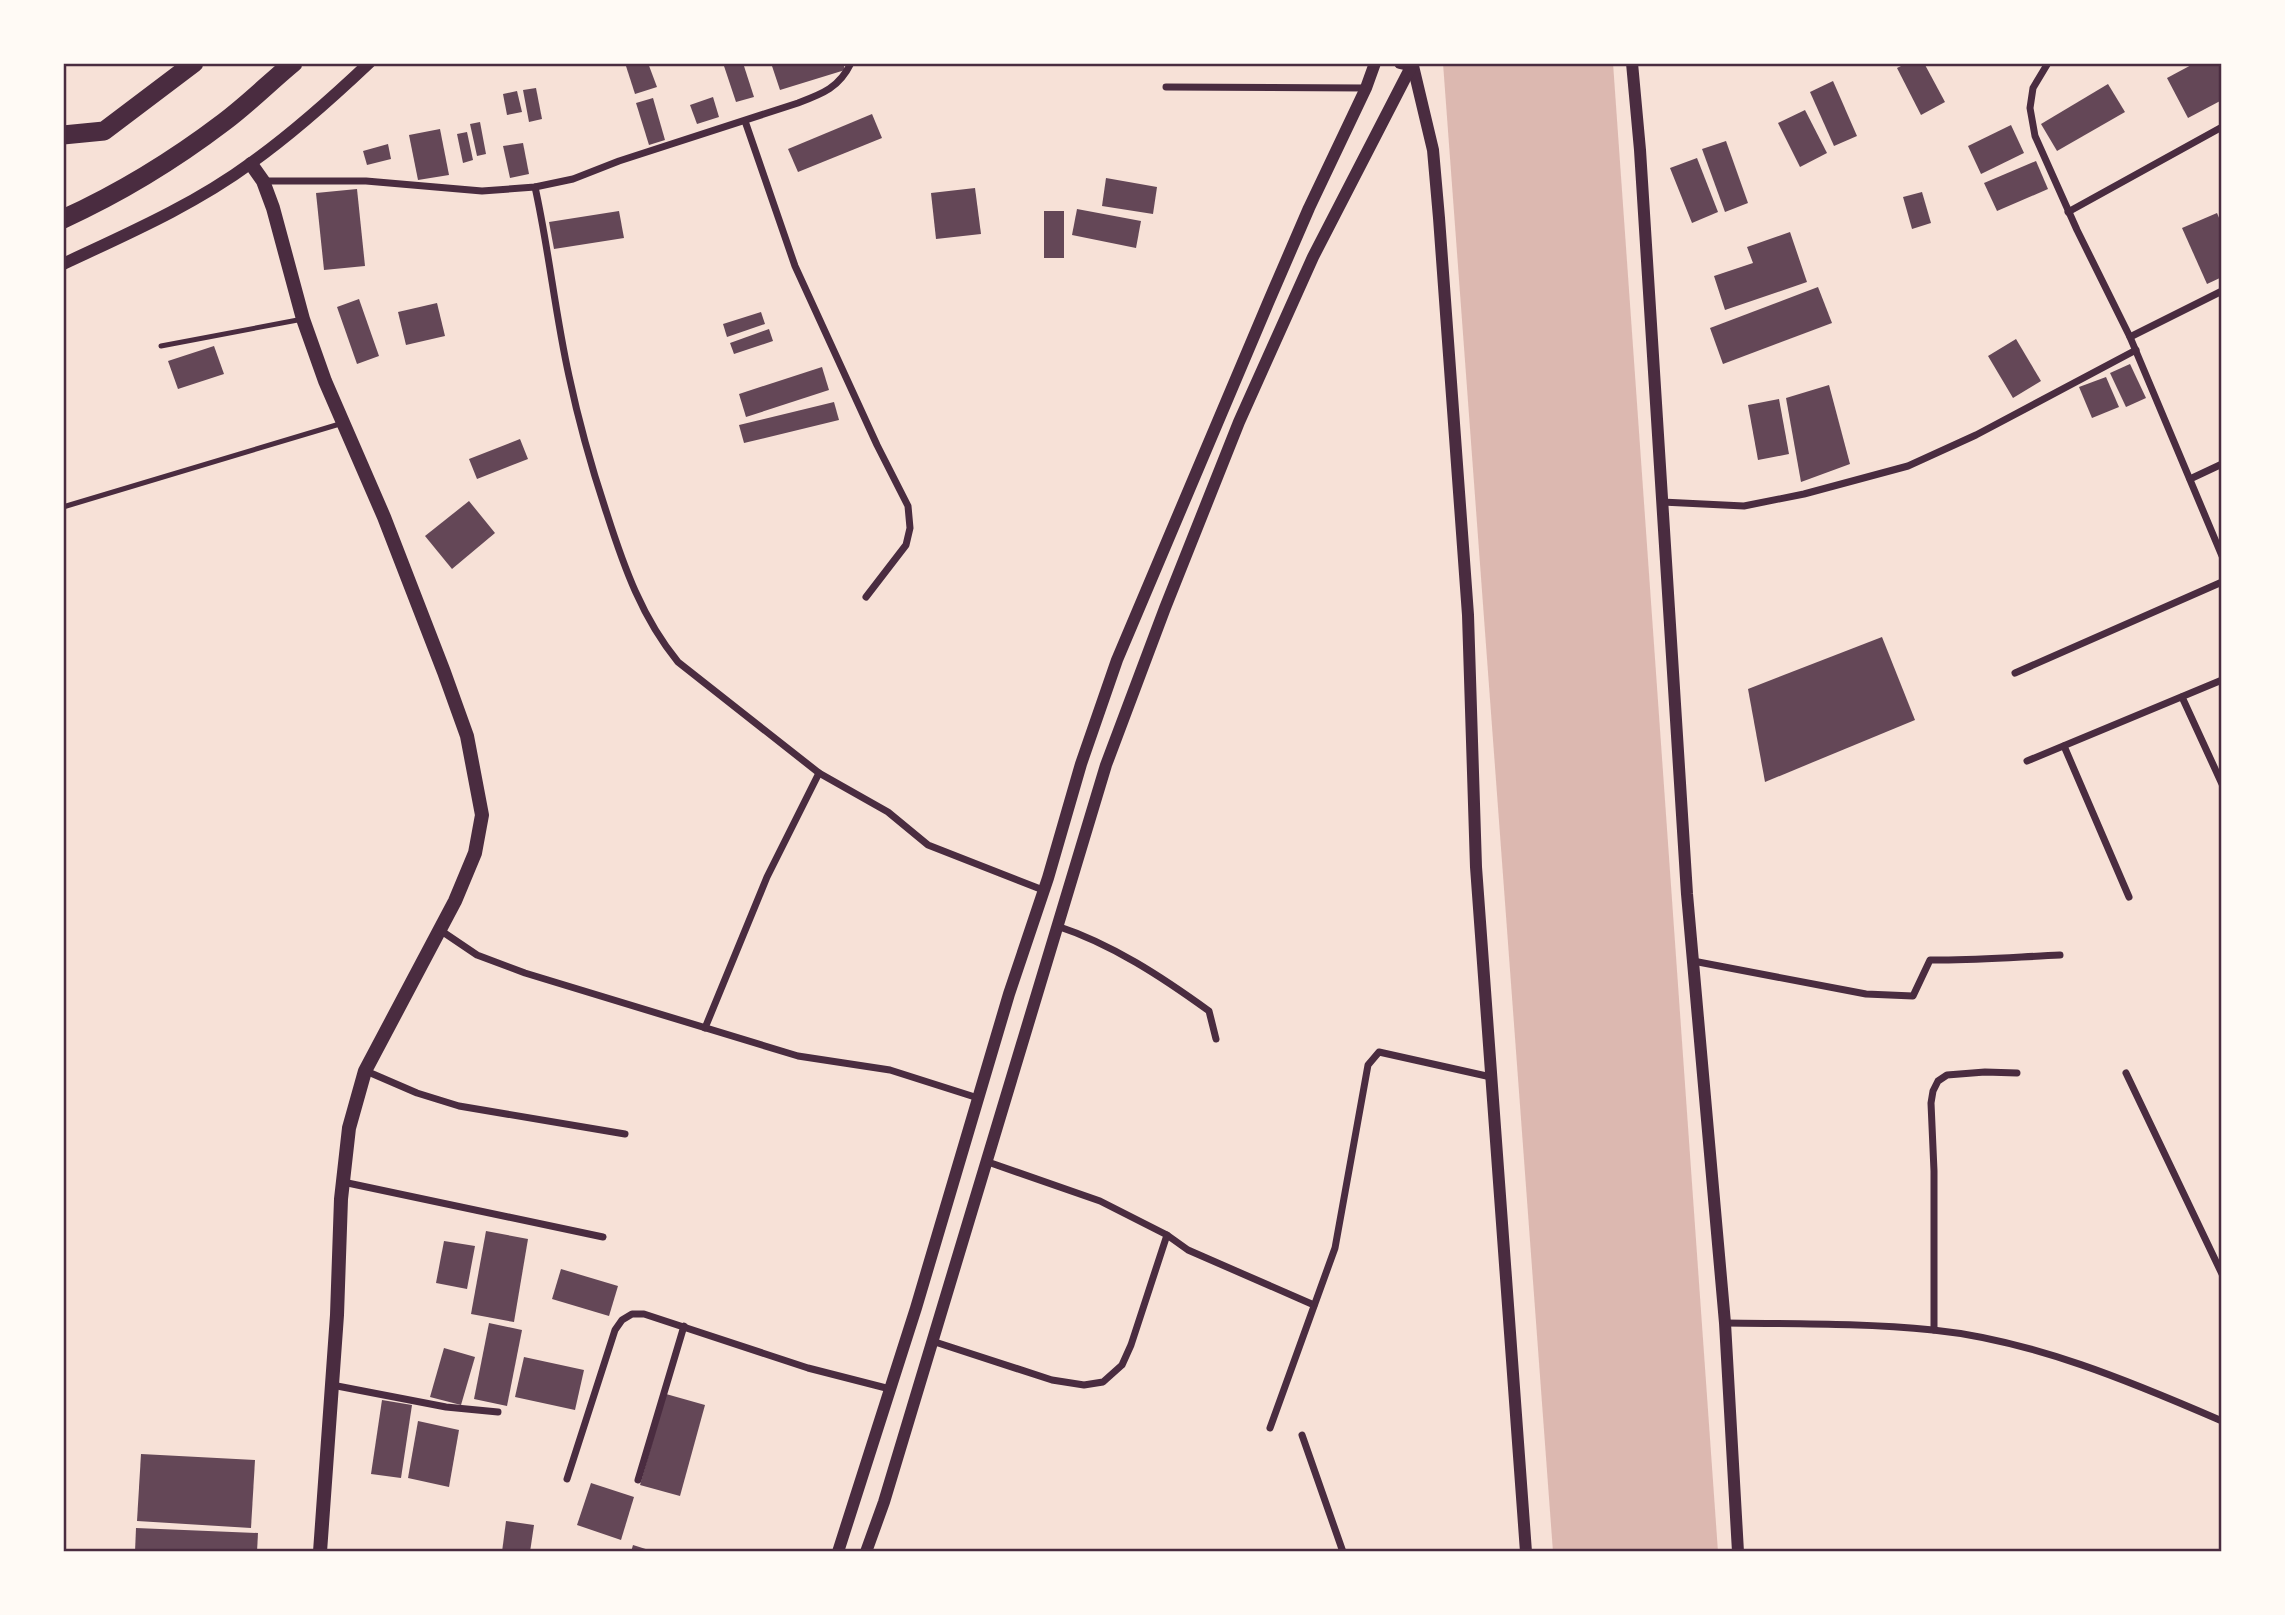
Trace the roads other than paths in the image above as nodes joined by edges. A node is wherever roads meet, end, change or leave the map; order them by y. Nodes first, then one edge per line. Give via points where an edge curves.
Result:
1 (194, 63) edge
2 (293, 63) edge
3 (369, 63) edge
4 (850, 63) edge
5 (1375, 63) edge
6 (1632, 63) edge
7 (2048, 63) edge
8 (1409, 64) edge
9 (1166, 87) dead end
10 (1366, 88) junction
11 (745, 121) junction
12 (2222, 127) edge
13 (104, 131) junction
14 (63, 135) edge
15 (63, 149) edge
16 (251, 164) junction
17 (263, 181) junction
18 (535, 187) junction
19 (2068, 212) junction
20 (63, 219) edge
21 (63, 264) edge
22 (2222, 290) edge
23 (303, 319) junction
24 (2130, 337) junction
25 (161, 346) dead end
26 (2136, 350) junction
27 (343, 423) junction
28 (2222, 464) edge
29 (2190, 479) junction
30 (1661, 502) junction
31 (63, 507) edge
32 (2222, 556) edge
33 (2222, 582) edge
34 (866, 597) dead end
35 (2015, 673) dead end
36 (2222, 680) edge
37 (2182, 697) junction
38 (2064, 746) junction
39 (2027, 761) dead end
40 (820, 773) junction
41 (2222, 784) edge
42 (1043, 890) junction
43 (2129, 897) dead end
44 (1057, 926) junction
45 (440, 930) junction
46 (2060, 955) dead end
47 (1693, 961) junction
48 (705, 1028) junction
49 (1216, 1039) dead end
50 (365, 1071) junction
51 (2017, 1073) dead end
52 (2126, 1073) dead end
53 (1491, 1077) junction
54 (978, 1098) junction
55 (625, 1134) dead end
56 (988, 1162) junction
57 (342, 1182) junction
58 (1167, 1235) junction
59 (603, 1237) dead end
60 (2222, 1274) edge
61 (1314, 1304) junction
62 (1725, 1323) junction
63 (684, 1325) junction
64 (1934, 1330) junction
65 (932, 1341) junction
66 (331, 1385) junction
67 (890, 1389) junction
68 (498, 1412) dead end
69 (2222, 1421) edge
70 (1270, 1427) dead end
71 (1302, 1435) dead end
72 (567, 1479) dead end
73 (638, 1480) dead end
74 (320, 1552) edge
75 (838, 1552) edge
76 (866, 1552) edge
77 (1343, 1552) edge
78 (1526, 1552) edge
79 (1738, 1552) edge

1 - 13 highway
2 - 20 highway via 225,121 143,177
3 - 16 street
4 - 11 street via 843,78 823,93
5 - 10 street
6 - 30 street
7 - 19 street via 2033,88 2029,108 2035,136
8 - 44 street via 1312,257 1239,422 1106,765
8 - 53 street via 1433,150 1440,231 1468,615 1475,867
9 - 10 street
10 - 42 street via 1273,291 1117,660
11 - 18 street via 573,179
11 - 34 street via 795,267 908,506 906,545
12 - 19 street
13 - 14 highway
13 - 15 highway
16 - 17 main road
16 - 21 street via 174,211
17 - 18 street via 366,181 482,191
17 - 23 main road
18 - 40 street via 579,421 637,598 659,639 678,662
19 - 24 street
22 - 24 street
23 - 25 lane
23 - 27 main road
24 - 26 street
26 - 29 street
26 - 30 street via 1908,466 1744,506
27 - 31 lane
27 - 45 main road via 444,672 467,736 480,794 482,815 475,853
28 - 29 street
29 - 32 street
30 - 47 street
33 - 35 street
36 - 37 street
37 - 38 street
37 - 41 street
38 - 39 street
38 - 43 street
40 - 42 street via 888,812 928,845
40 - 48 street via 767,877
42 - 54 street
44 - 49 street via 1130,959 1190,997 1209,1011
44 - 56 street
45 - 48 street via 477,955 501,964
45 - 50 main road
46 - 47 street via 1930,960 1913,996 1866,995
47 - 62 street
48 - 54 street via 798,1056 890,1070
50 - 55 street via 458,1107
50 - 57 main road via 349,1128
51 - 64 street via 1947,1074 1933,1091
52 - 60 street
53 - 61 street via 1379,1052 1368,1065 1338,1233
53 - 78 street
54 - 67 street
56 - 58 street via 1100,1201
56 - 65 street
57 - 59 street
57 - 66 main road
58 - 61 street via 1188,1250
58 - 65 street via 1131,1345 1122,1365 1104,1382 1084,1385 1052,1380
61 - 70 street
62 - 64 street
62 - 79 street
63 - 67 street via 808,1368
63 - 72 street via 643,1314 622,1320
63 - 73 street
64 - 69 street via 1993,1340 2074,1363
65 - 76 street
66 - 68 street
66 - 74 main road
67 - 75 street
71 - 77 street

